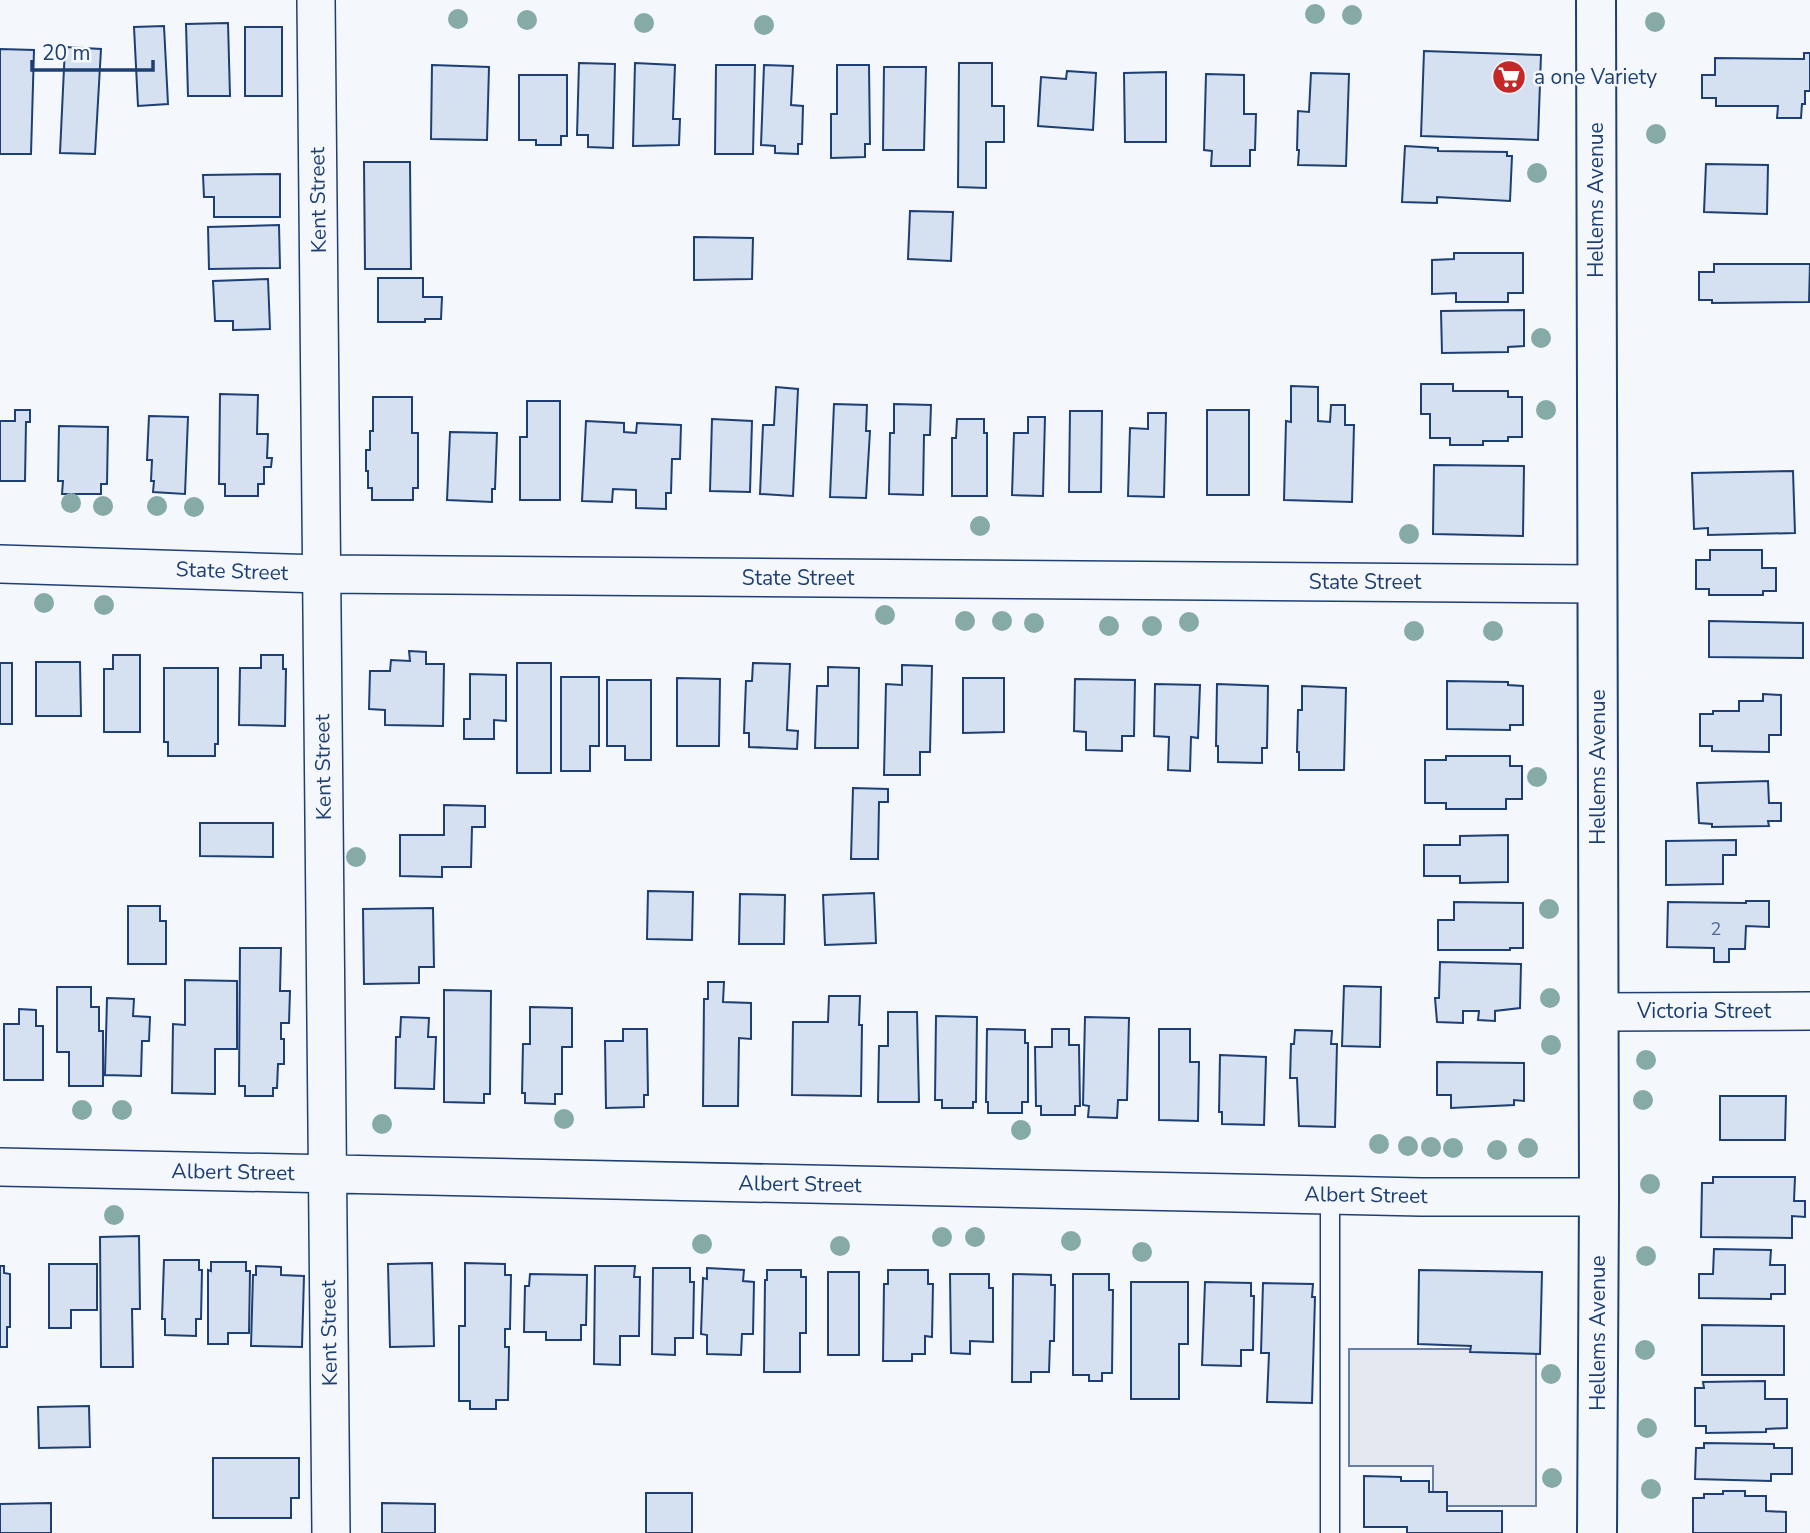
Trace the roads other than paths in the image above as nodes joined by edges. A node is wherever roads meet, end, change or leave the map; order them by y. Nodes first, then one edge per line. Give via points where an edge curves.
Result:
1 (316, 0) edge
2 (1596, 0) edge
3 (0, 564) edge
4 (321, 574) junction
5 (1597, 584) junction
6 (1810, 1011) edge
7 (1599, 1012) junction
8 (0, 1167) edge
9 (327, 1174) junction
10 (1330, 1193) junction
11 (1599, 1197) junction
12 (331, 1533) edge
13 (1331, 1533) edge
14 (1598, 1533) edge

1 - 4 street, Kent Street
2 - 5 street, Hellems Avenue
3 - 4 street, State Street
4 - 5 street, State Street
4 - 9 street, Kent Street
5 - 7 street, Hellems Avenue
6 - 7 street, Victoria Street
7 - 11 street, Hellems Avenue
8 - 9 street, Albert Street
9 - 10 street, Albert Street
9 - 12 street, Kent Street
10 - 11 street, Albert Street
10 - 13 lane
11 - 14 street, Hellems Avenue

